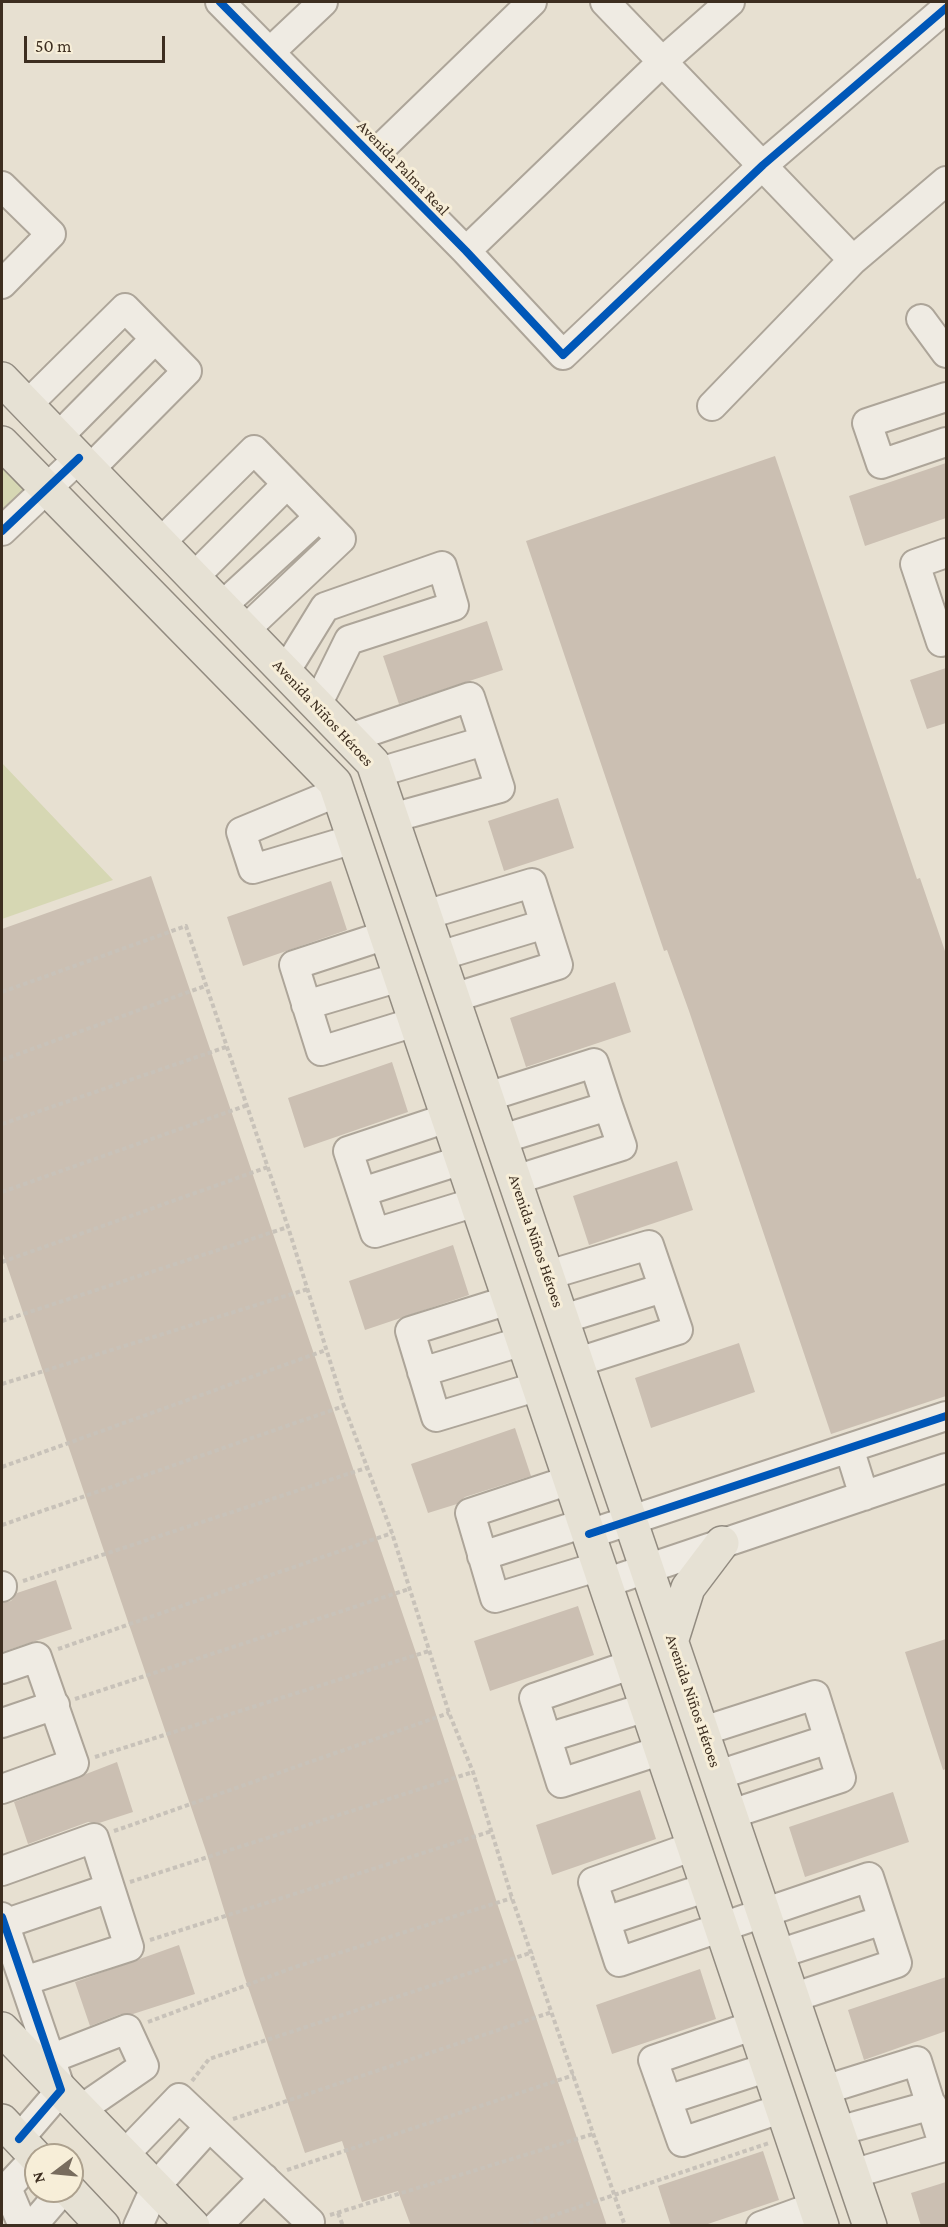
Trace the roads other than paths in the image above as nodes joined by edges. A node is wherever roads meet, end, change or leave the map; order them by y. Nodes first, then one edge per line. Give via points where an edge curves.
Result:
1 (220, 2) edge
2 (323, 2) edge
3 (532, 2) edge
4 (605, 2) edge
5 (730, 2) edge
6 (946, 8) edge
7 (270, 52) junction
8 (663, 61) junction
9 (373, 156) junction
10 (763, 165) junction
11 (946, 181) edge
12 (6, 200) edge
13 (466, 251) junction
14 (853, 260) junction
15 (2, 284) edge
16 (921, 319) dead end
17 (155, 339) junction
18 (946, 353) edge
19 (2, 379) edge
20 (946, 397) edge
21 (27, 405) junction
22 (712, 406) dead end
23 (946, 442) edge
24 (2, 443) edge
25 (76, 455) junction
26 (287, 484) junction
27 (47, 488) junction
28 (319, 517) junction
29 (2, 531) edge
30 (160, 542) junction
31 (946, 553) edge
32 (194, 577) junction
33 (937, 601) edge
34 (222, 606) junction
35 (245, 630) junction
36 (946, 640) edge
37 (285, 672) junction
38 (317, 705) junction
39 (350, 738) junction
40 (484, 741) junction
41 (375, 768) junction
42 (337, 787) junction
43 (392, 818) junction
44 (354, 839) junction
45 (425, 915) junction
46 (545, 924) junction
47 (386, 935) junction
48 (439, 956) junction
49 (400, 977) junction
50 (453, 999) junction
51 (306, 1005) junction
52 (415, 1022) junction
53 (487, 1097) junction
54 (608, 1106) junction
55 (447, 1118) junction
56 (501, 1139) junction
57 (514, 1177) junction
58 (468, 1178) junction
59 (362, 1192) junction
60 (548, 1275) junction
61 (663, 1287) junction
62 (509, 1300) junction
63 (563, 1319) junction
64 (523, 1341) junction
65 (578, 1362) junction
66 (422, 1372) junction
67 (538, 1386) junction
68 (946, 1416) edge
69 (849, 1448) junction
70 (946, 1468) edge
71 (570, 1480) junction
72 (864, 1496) junction
73 (632, 1520) junction
74 (587, 1528) junction
75 (722, 1543) junction
76 (482, 1556) junction
77 (648, 1569) junction
78 (602, 1574) junction
79 (672, 1639) junction
80 (633, 1664) junction
81 (2, 1669) edge
82 (55, 1705) junction
83 (647, 1707) junction
84 (2, 1723) edge
85 (703, 1731) junction
86 (547, 1738) junction
87 (829, 1739) junction
88 (662, 1750) junction
89 (718, 1775) junction
90 (2, 1789) edge
91 (731, 1814) junction
92 (694, 1846) junction
93 (2, 1871) edge
94 (708, 1887) junction
95 (110, 1888) junction
96 (764, 1912) junction
97 (3, 1920) edge
98 (883, 1920) junction
99 (606, 1921) junction
100 (721, 1926) junction
101 (778, 1954) junction
102 (24, 1982) junction
103 (792, 1998) junction
104 (755, 2025) junction
105 (2, 2029) edge
106 (50, 2059) junction
107 (769, 2067) junction
108 (824, 2090) junction
109 (70, 2100) junction
110 (667, 2100) junction
111 (932, 2105) junction
112 (209, 2127) junction
113 (838, 2132) junction
114 (792, 2136) junction
115 (23, 2143) edge
116 (124, 2155) junction
117 (852, 2174) junction
118 (264, 2178) junction
119 (156, 2186) junction
120 (52, 2203) edge
121 (79, 2203) edge
122 (819, 2216) edge
123 (96, 2223) edge
124 (308, 2224) edge
125 (23, 2226) edge
126 (32, 2226) edge
127 (138, 2226) edge
128 (193, 2226) edge
129 (217, 2226) edge
130 (761, 2226) edge
131 (870, 2226) edge

1 - 7 street, Avenida Palma Real
2 - 7 street
3 - 9 street
4 - 8 street
5 - 8 street
6 - 10 street
7 - 9 street, Avenida Palma Real
8 - 10 street
8 - 13 street
9 - 13 street, Avenida Palma Real
10 - 13 street, Avenida Palma Real via 563,355
10 - 14 street
11 - 14 street
12 - 15 street via 51,234
14 - 22 street
16 - 18 street
17 - 21 street via 125,308
17 - 25 street
17 - 25 street via 187,371
19 - 21 main road, Avenida Niños Héroes
20 - 23 street via 867,423 880,464
21 - 25 main road, Avenida Niños Héroes
24 - 27 main road
25 - 27 street
25 - 30 main road, Avenida Niños Héroes
26 - 28 street
26 - 30 street via 254,450
26 - 32 street
27 - 29 street
27 - 42 main road
28 - 34 street
28 - 35 street via 341,539
30 - 32 main road, Avenida Niños Héroes
31 - 33 street via 915,564
32 - 34 main road, Avenida Niños Héroes
33 - 36 street via 941,642
34 - 35 main road, Avenida Niños Héroes
35 - 37 main road, Avenida Niños Héroes
37 - 38 main road, Avenida Niños Héroes
37 - 38 street via 324,607 442,566 454,606 350,640
38 - 39 main road, Avenida Niños Héroes
39 - 40 street via 470,697
39 - 41 main road, Avenida Niños Héroes
40 - 41 street
40 - 43 street via 500,788
41 - 42 main road
41 - 43 main road, Avenida Niños Héroes
42 - 44 main road
42 - 44 street via 241,832 253,869
43 - 45 main road, Avenida Niños Héroes
44 - 47 main road
45 - 46 street via 532,883
45 - 48 main road, Avenida Niños Héroes
46 - 48 street
46 - 50 street via 558,964
47 - 49 main road
47 - 51 street via 294,965
48 - 50 main road, Avenida Niños Héroes
49 - 51 street
49 - 52 main road
50 - 53 main road, Avenida Niños Héroes
51 - 52 street via 321,1051
52 - 55 main road
53 - 54 street via 594,1063
53 - 56 main road, Avenida Niños Héroes
54 - 56 street
54 - 57 street via 622,1146
55 - 58 main road
55 - 59 street via 348,1151
56 - 57 main road, Avenida Niños Héroes
57 - 58 main road
57 - 60 main road, Avenida Niños Héroes
58 - 59 street
58 - 59 street via 375,1233
58 - 62 main road
60 - 61 street via 649,1245
60 - 63 main road, Avenida Niños Héroes
61 - 63 street
61 - 65 street via 678,1330
62 - 64 main road
62 - 66 street via 410,1331
63 - 65 main road, Avenida Niños Héroes
64 - 66 street
64 - 67 main road
65 - 73 main road, Avenida Niños Héroes
66 - 67 street via 436,1418
67 - 71 main road
68 - 69 street
69 - 72 street
69 - 73 street
70 - 72 street
71 - 74 main road
71 - 76 street via 470,1513
72 - 75 street
73 - 74 street
73 - 77 main road, Avenida Niños Héroes
74 - 76 street
74 - 78 main road
75 - 77 street
75 - 79 main road via 688,1588
76 - 78 street via 495,1598
77 - 78 street
77 - 79 main road, Avenida Niños Héroes
78 - 80 main road
79 - 85 main road, Avenida Niños Héroes
80 - 83 main road
80 - 86 street via 534,1698
81 - 82 street via 37,1657
82 - 84 street
82 - 90 street via 74,1763
83 - 86 street
83 - 88 main road
85 - 87 street via 815,1695
85 - 89 main road, Avenida Niños Héroes
86 - 88 street via 561,1784
87 - 89 street
87 - 91 street via 841,1778
88 - 92 main road
89 - 91 main road, Avenida Niños Héroes
91 - 96 main road, Avenida Niños Héroes
92 - 94 main road
92 - 99 street via 593,1882
93 - 95 street via 94,1838
94 - 99 street
94 - 100 main road
95 - 97 street
95 - 102 street via 129,1947
96 - 98 street via 869,1877
96 - 100 street
96 - 101 main road, Avenida Niños Héroes
97 - 102 street
98 - 101 street
98 - 103 street via 897,1963
99 - 100 street via 619,1962
100 - 104 main road
101 - 103 main road, Avenida Niños Héroes
102 - 106 street
103 - 108 main road, Avenida Niños Héroes
104 - 107 main road
104 - 110 street via 653,2060
105 - 109 main road
106 - 109 street
106 - 109 street via 127,2029 144,2066
107 - 110 street
107 - 114 main road
108 - 111 street via 917,2061
108 - 113 main road, Avenida Niños Héroes
109 - 115 street
109 - 116 main road
110 - 114 street via 682,2142
111 - 113 street
111 - 117 street via 944,2147
112 - 116 street via 179,2098
112 - 118 street
112 - 119 street
113 - 117 main road, Avenida Niños Héroes
114 - 117 main road
114 - 122 main road
115 - 125 street via 7,2188
116 - 119 main road
117 - 131 main road, Avenida Niños Héroes
118 - 124 street
118 - 129 street
119 - 127 street
119 - 128 main road
120 - 126 street
121 - 123 main road
122 - 130 street

